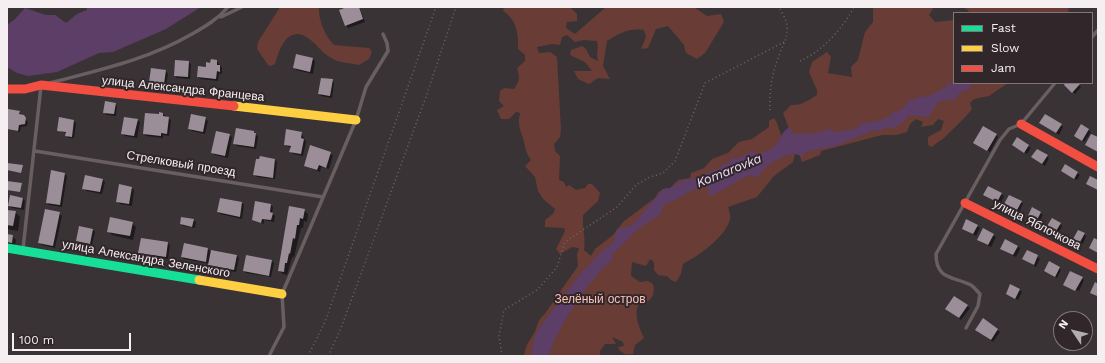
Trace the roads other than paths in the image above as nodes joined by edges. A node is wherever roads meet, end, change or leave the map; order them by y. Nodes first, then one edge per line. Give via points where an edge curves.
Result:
1 (228, 7) edge
2 (242, 7) edge
3 (218, 19) junction
4 (383, 34) dead end
5 (1054, 84) edge
6 (41, 85) junction
7 (7, 89) edge
8 (356, 120) junction
9 (1021, 124) junction
10 (35, 151) junction
11 (1098, 167) edge
12 (323, 197) junction
13 (965, 203) junction
14 (7, 248) edge
15 (22, 250) junction
16 (1098, 269) edge
17 (282, 294) junction
18 (966, 328) dead end
19 (269, 356) edge

1 - 3 lane
2 - 3 lane
3 - 6 lane via 162,49 122,64
4 - 8 lane via 388,51 366,87
5 - 9 lane
6 - 7 street, улица Александра Францева via 25,90
6 - 8 street, улица Александра Францева
6 - 10 lane
8 - 12 lane
9 - 11 street
9 - 13 lane via 1009,128 1000,140
10 - 12 lane, Стрелковый проезд
10 - 15 lane
12 - 17 lane
13 - 16 street, улица Яблочкова
13 - 18 lane via 936,254 936,263 941,272 972,286 980,294 978,306
14 - 15 street, улица Александра Зеленского
15 - 17 street, улица Александра Зеленского
17 - 19 lane via 284,327

